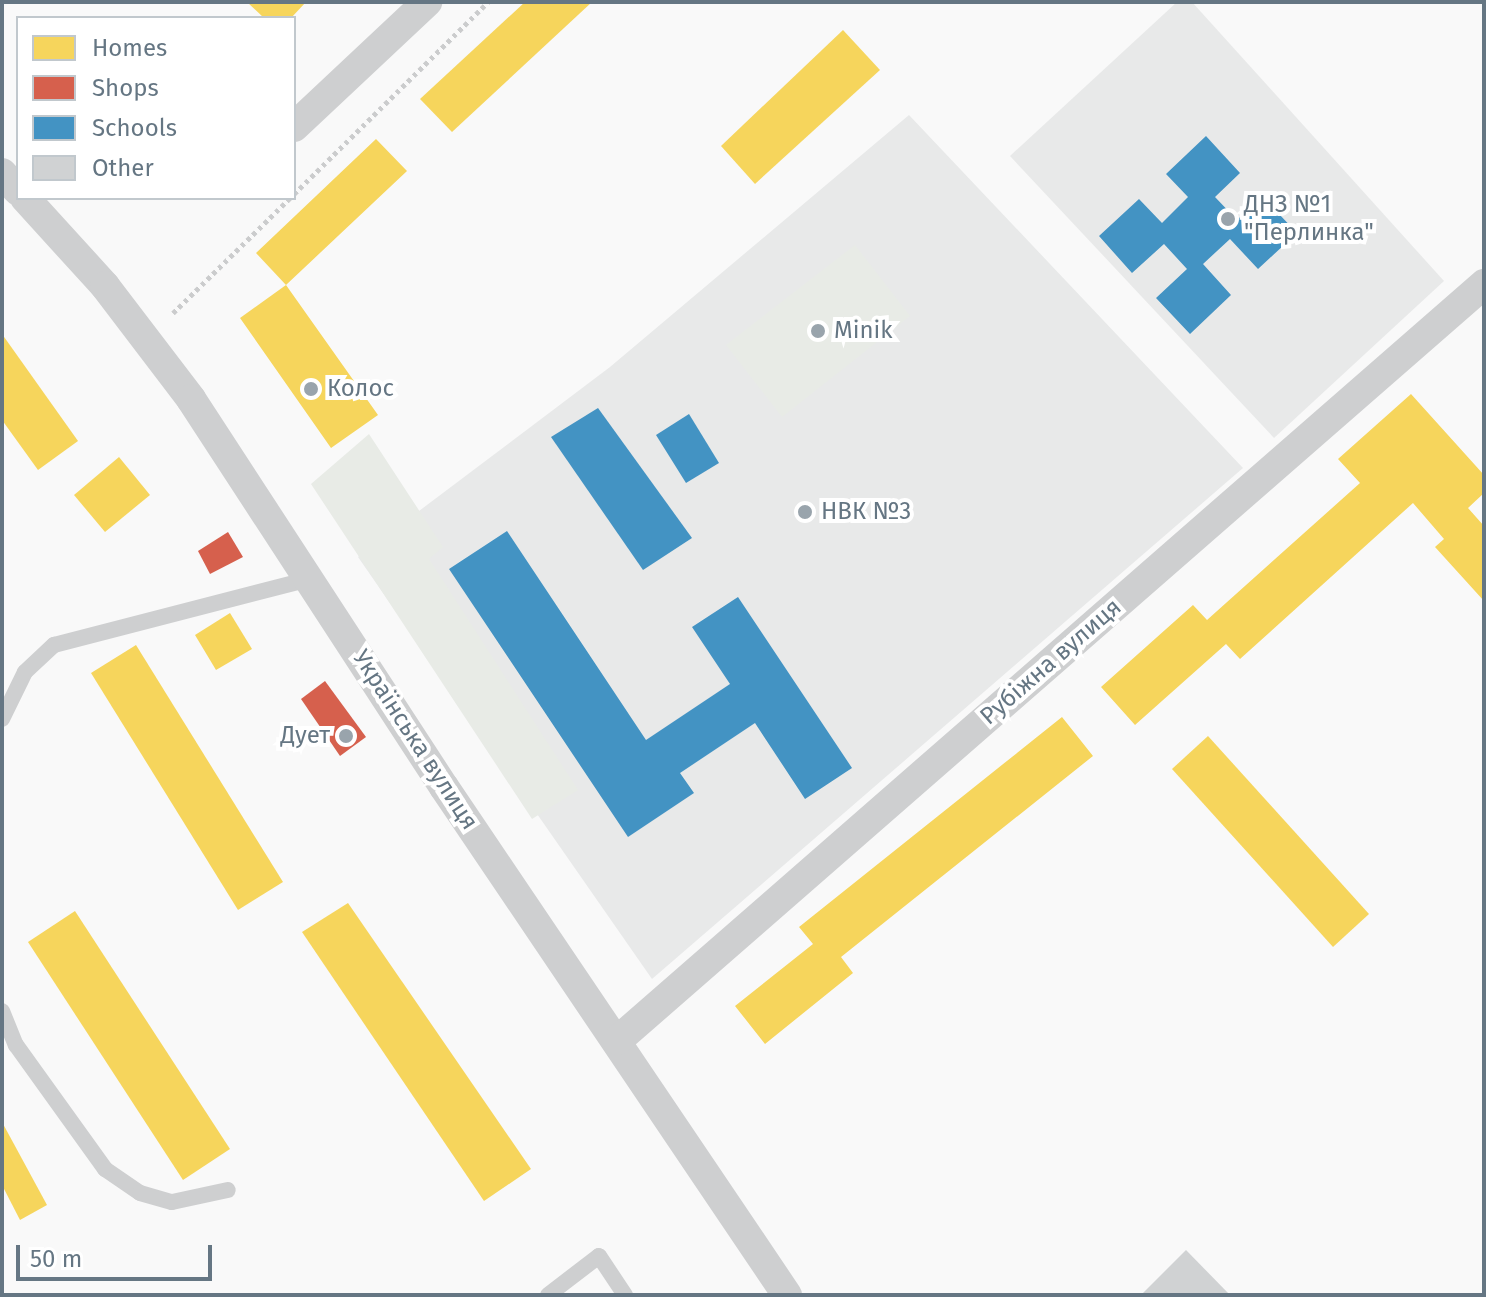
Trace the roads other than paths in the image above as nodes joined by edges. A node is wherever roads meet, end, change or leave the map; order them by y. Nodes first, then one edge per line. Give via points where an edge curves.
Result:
1 (427, 2) edge
2 (296, 125) edge
3 (2, 173) edge
4 (16, 189) edge
5 (27, 200) edge
6 (1484, 284) edge
7 (309, 579) junction
8 (2, 719) edge
9 (2, 1011) edge
10 (618, 1040) junction
11 (228, 1190) dead end
12 (548, 1295) edge
13 (625, 1295) edge
14 (787, 1295) edge

1 - 2 street
3 - 4 street
5 - 7 street, Українська вулиця via 105,286 191,399
6 - 10 street, Рубіжна вулиця
7 - 8 lane via 54,645 25,672
7 - 10 street, Українська вулиця
9 - 11 lane via 16,1045 105,1169 140,1193 172,1202
10 - 14 street, Українська вулиця
12 - 13 lane via 599,1256

